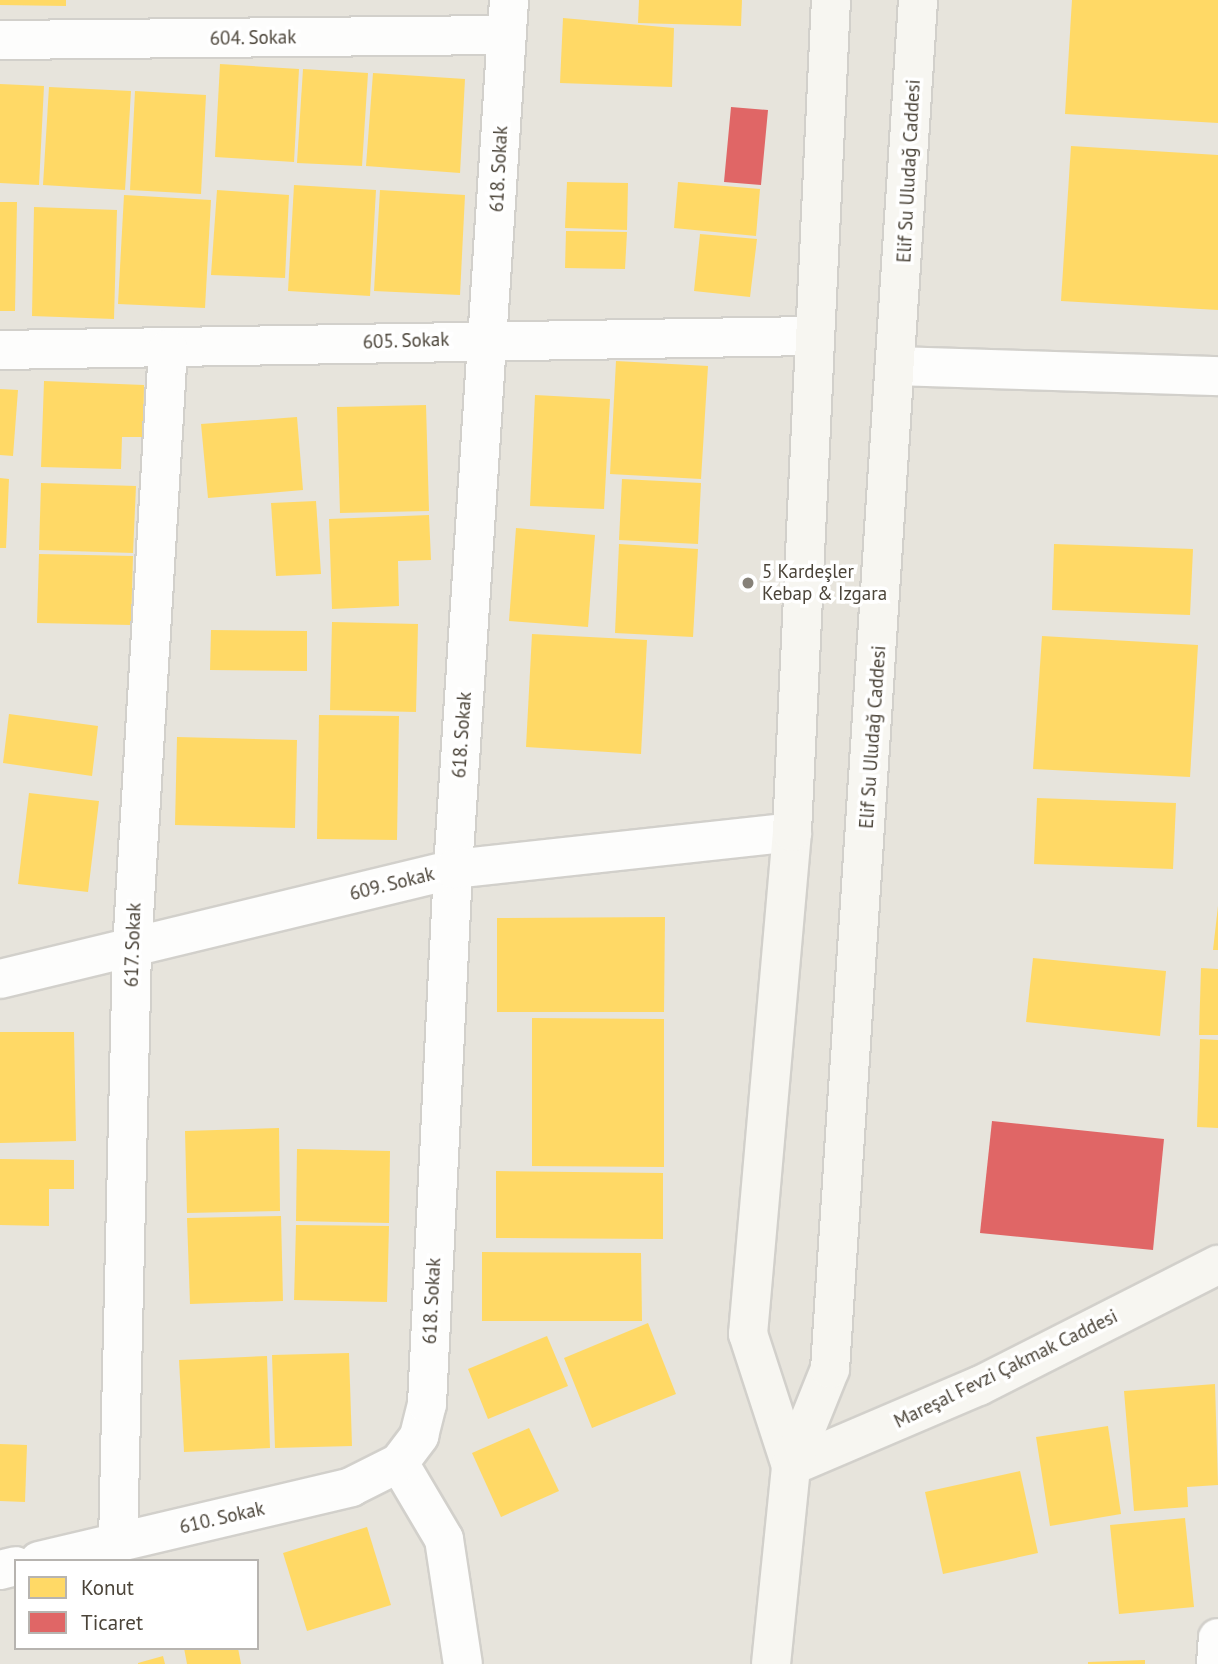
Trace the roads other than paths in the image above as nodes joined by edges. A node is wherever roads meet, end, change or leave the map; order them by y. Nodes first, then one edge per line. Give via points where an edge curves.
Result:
1 (831, 0) edge
2 (918, 0) edge
3 (508, 18) edge
4 (0, 40) edge
5 (813, 336) junction
6 (491, 339) junction
7 (168, 349) junction
8 (0, 350) edge
9 (898, 366) junction
10 (1218, 376) edge
11 (792, 832) junction
12 (453, 869) junction
13 (132, 949) junction
14 (0, 979) edge
15 (1218, 1265) edge
16 (399, 1464) junction
17 (791, 1466) junction
18 (118, 1542) junction
19 (48, 1559) edge
20 (1218, 1638) edge
21 (768, 1662) edge
22 (463, 1664) edge
23 (1216, 1664) edge

1 - 5 main road, Elif Su Uludağ Caddesi
2 - 9 main road, Elif Su Uludağ Caddesi
3 - 4 street, 604. Sokak
3 - 6 street, 618. Sokak
5 - 6 street, 605. Sokak
5 - 11 main road, Elif Su Uludağ Caddesi
6 - 7 street, 605. Sokak
6 - 12 street, 618. Sokak
7 - 8 street, 605. Sokak
7 - 13 street, 617. Sokak
9 - 10 street
9 - 17 main road, Elif Su Uludağ Caddesi via 830,1369
11 - 12 street, 609. Sokak
11 - 17 main road, Elif Su Uludağ Caddesi via 748,1334
12 - 13 street, 609. Sokak
12 - 16 street, 618. Sokak via 427,1404 419,1436
13 - 14 street, 609. Sokak
13 - 18 street, 617. Sokak
15 - 17 main road, Mareşal Fevzi Çakmak Caddesi via 979,1386
16 - 18 street, 610. Sokak via 351,1487
16 - 22 street via 444,1539
17 - 21 main road, Elif Su Uludağ Caddesi
18 - 19 street, 610. Sokak
20 - 23 street

